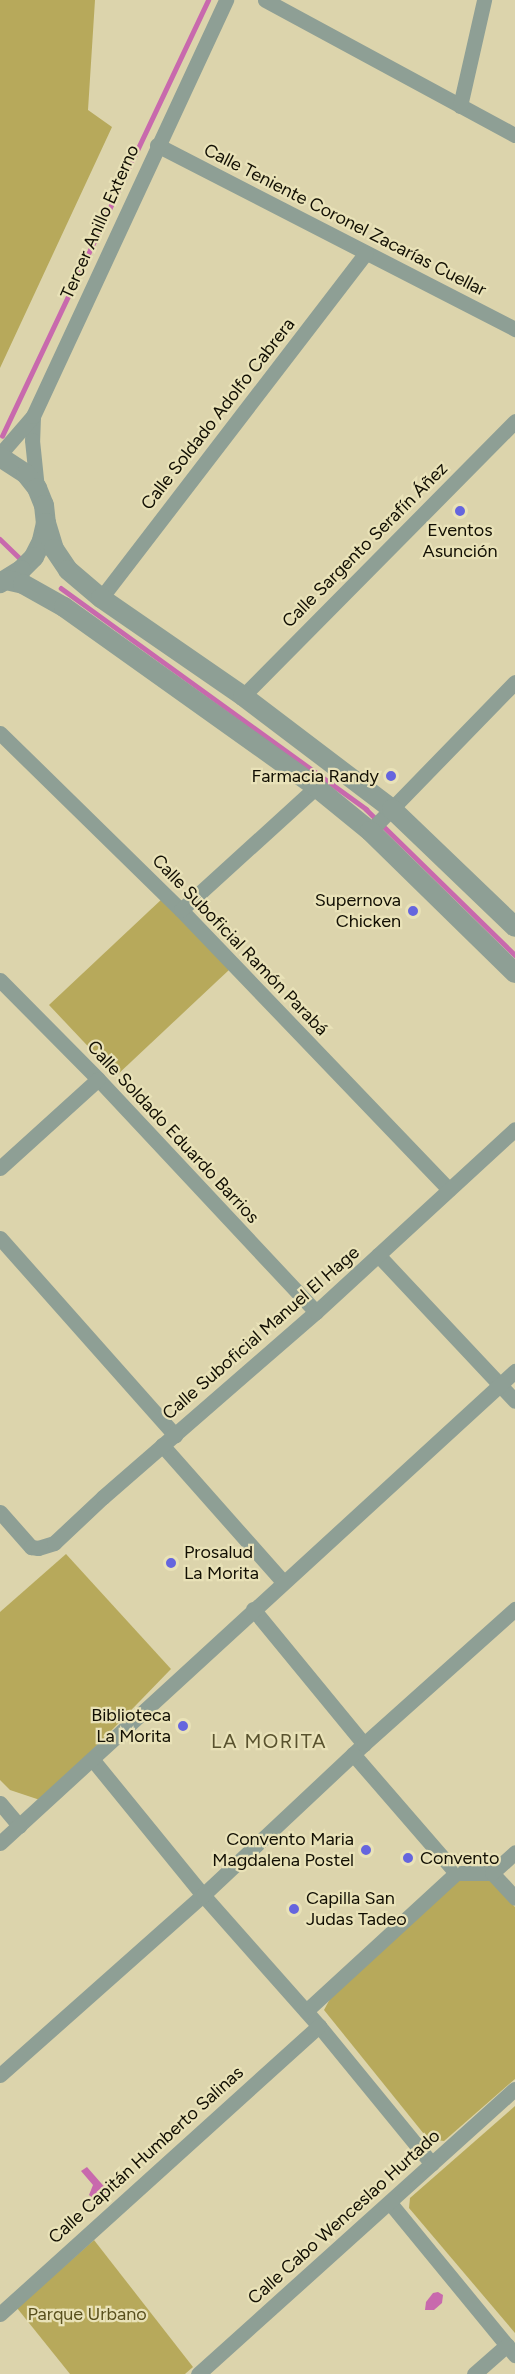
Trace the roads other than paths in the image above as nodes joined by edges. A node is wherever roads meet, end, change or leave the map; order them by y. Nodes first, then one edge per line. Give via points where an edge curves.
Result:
1 (225, 0) edge
2 (265, 0) edge
3 (484, 0) edge
4 (460, 106) junction
5 (515, 135) edge
6 (157, 144) junction
7 (366, 253) junction
8 (515, 329) edge
9 (33, 416) junction
10 (515, 421) edge
11 (0, 456) edge
12 (37, 488) junction
13 (46, 523) junction
14 (3, 582) edge
15 (101, 598) junction
16 (515, 682) edge
17 (243, 696) junction
18 (0, 733) edge
19 (316, 787) junction
20 (380, 821) junction
21 (181, 910) junction
22 (512, 918) edge
23 (515, 973) edge
24 (0, 980) edge
25 (98, 1079) junction
26 (515, 1129) edge
27 (0, 1168) edge
28 (449, 1189) junction
29 (0, 1238) edge
30 (378, 1255) junction
31 (316, 1312) junction
32 (515, 1371) edge
33 (499, 1386) junction
34 (515, 1401) edge
35 (175, 1435) junction
36 (162, 1445) junction
37 (0, 1512) edge
38 (283, 1582) junction
39 (253, 1609) junction
40 (515, 1609) edge
41 (359, 1749) junction
42 (92, 1759) junction
43 (0, 1803) edge
44 (19, 1826) junction
45 (0, 1843) edge
46 (515, 1852) edge
47 (456, 1873) junction
48 (492, 1873) junction
49 (203, 1895) junction
50 (515, 1898) edge
51 (306, 2011) junction
52 (319, 2026) junction
53 (0, 2075) edge
54 (515, 2089) edge
55 (432, 2164) junction
56 (390, 2203) junction
57 (0, 2314) edge
58 (511, 2350) edge
59 (198, 2374) edge
60 (474, 2374) edge

1 - 6 street, Tercer Anillo Externo
2 - 4 street
3 - 4 street
4 - 5 street
6 - 7 street, Calle Teniente Coronel Zacarías Cuellar
6 - 9 street, Tercer Anillo Externo
7 - 8 street, Calle Teniente Coronel Zacarías Cuellar
7 - 15 street, Calle Soldado Adolfo Cabrera
9 - 11 street, Tercer Anillo Externo
9 - 12 street
10 - 17 street, Calle Sargento Serafín Áñez
11 - 12 street via 26,474
12 - 13 street
13 - 14 street via 33,557
13 - 15 street via 54,549 68,570
14 - 19 street via 23,584 64,607
15 - 17 street
16 - 20 street
17 - 20 street
18 - 21 street, Calle Suboficial Ramón Parabá
19 - 20 street
19 - 21 street
20 - 22 street
20 - 23 street
21 - 28 street, Calle Suboficial Ramón Parabá
24 - 25 street, Calle Soldado Eduardo Barrios
25 - 27 street
25 - 31 street, Calle Soldado Eduardo Barrios
26 - 28 street, Calle Suboficial Manuel El Hage
28 - 30 street, Calle Suboficial Manuel El Hage
29 - 35 street
30 - 31 street, Calle Suboficial Manuel El Hage
30 - 33 street
31 - 35 street, Calle Suboficial Manuel El Hage
32 - 33 street
33 - 34 street
33 - 38 street
35 - 36 street, Calle Suboficial Manuel El Hage
36 - 37 street, Calle Suboficial Manuel El Hage via 54,1543 38,1548 26,1542
36 - 38 street
38 - 39 street
39 - 41 street
39 - 42 street
40 - 41 street
41 - 47 street
41 - 49 street
42 - 44 street
42 - 49 street
43 - 44 street
44 - 45 street
46 - 48 street
47 - 48 street
47 - 51 street
48 - 50 street
49 - 51 street
49 - 53 street
51 - 52 street
52 - 55 street
52 - 57 street, Calle Capitán Humberto Salinas
54 - 55 street, Calle Cabo Wenceslao Hurtado
55 - 56 street, Calle Cabo Wenceslao Hurtado
56 - 58 street
56 - 59 street, Calle Cabo Wenceslao Hurtado
58 - 60 street

